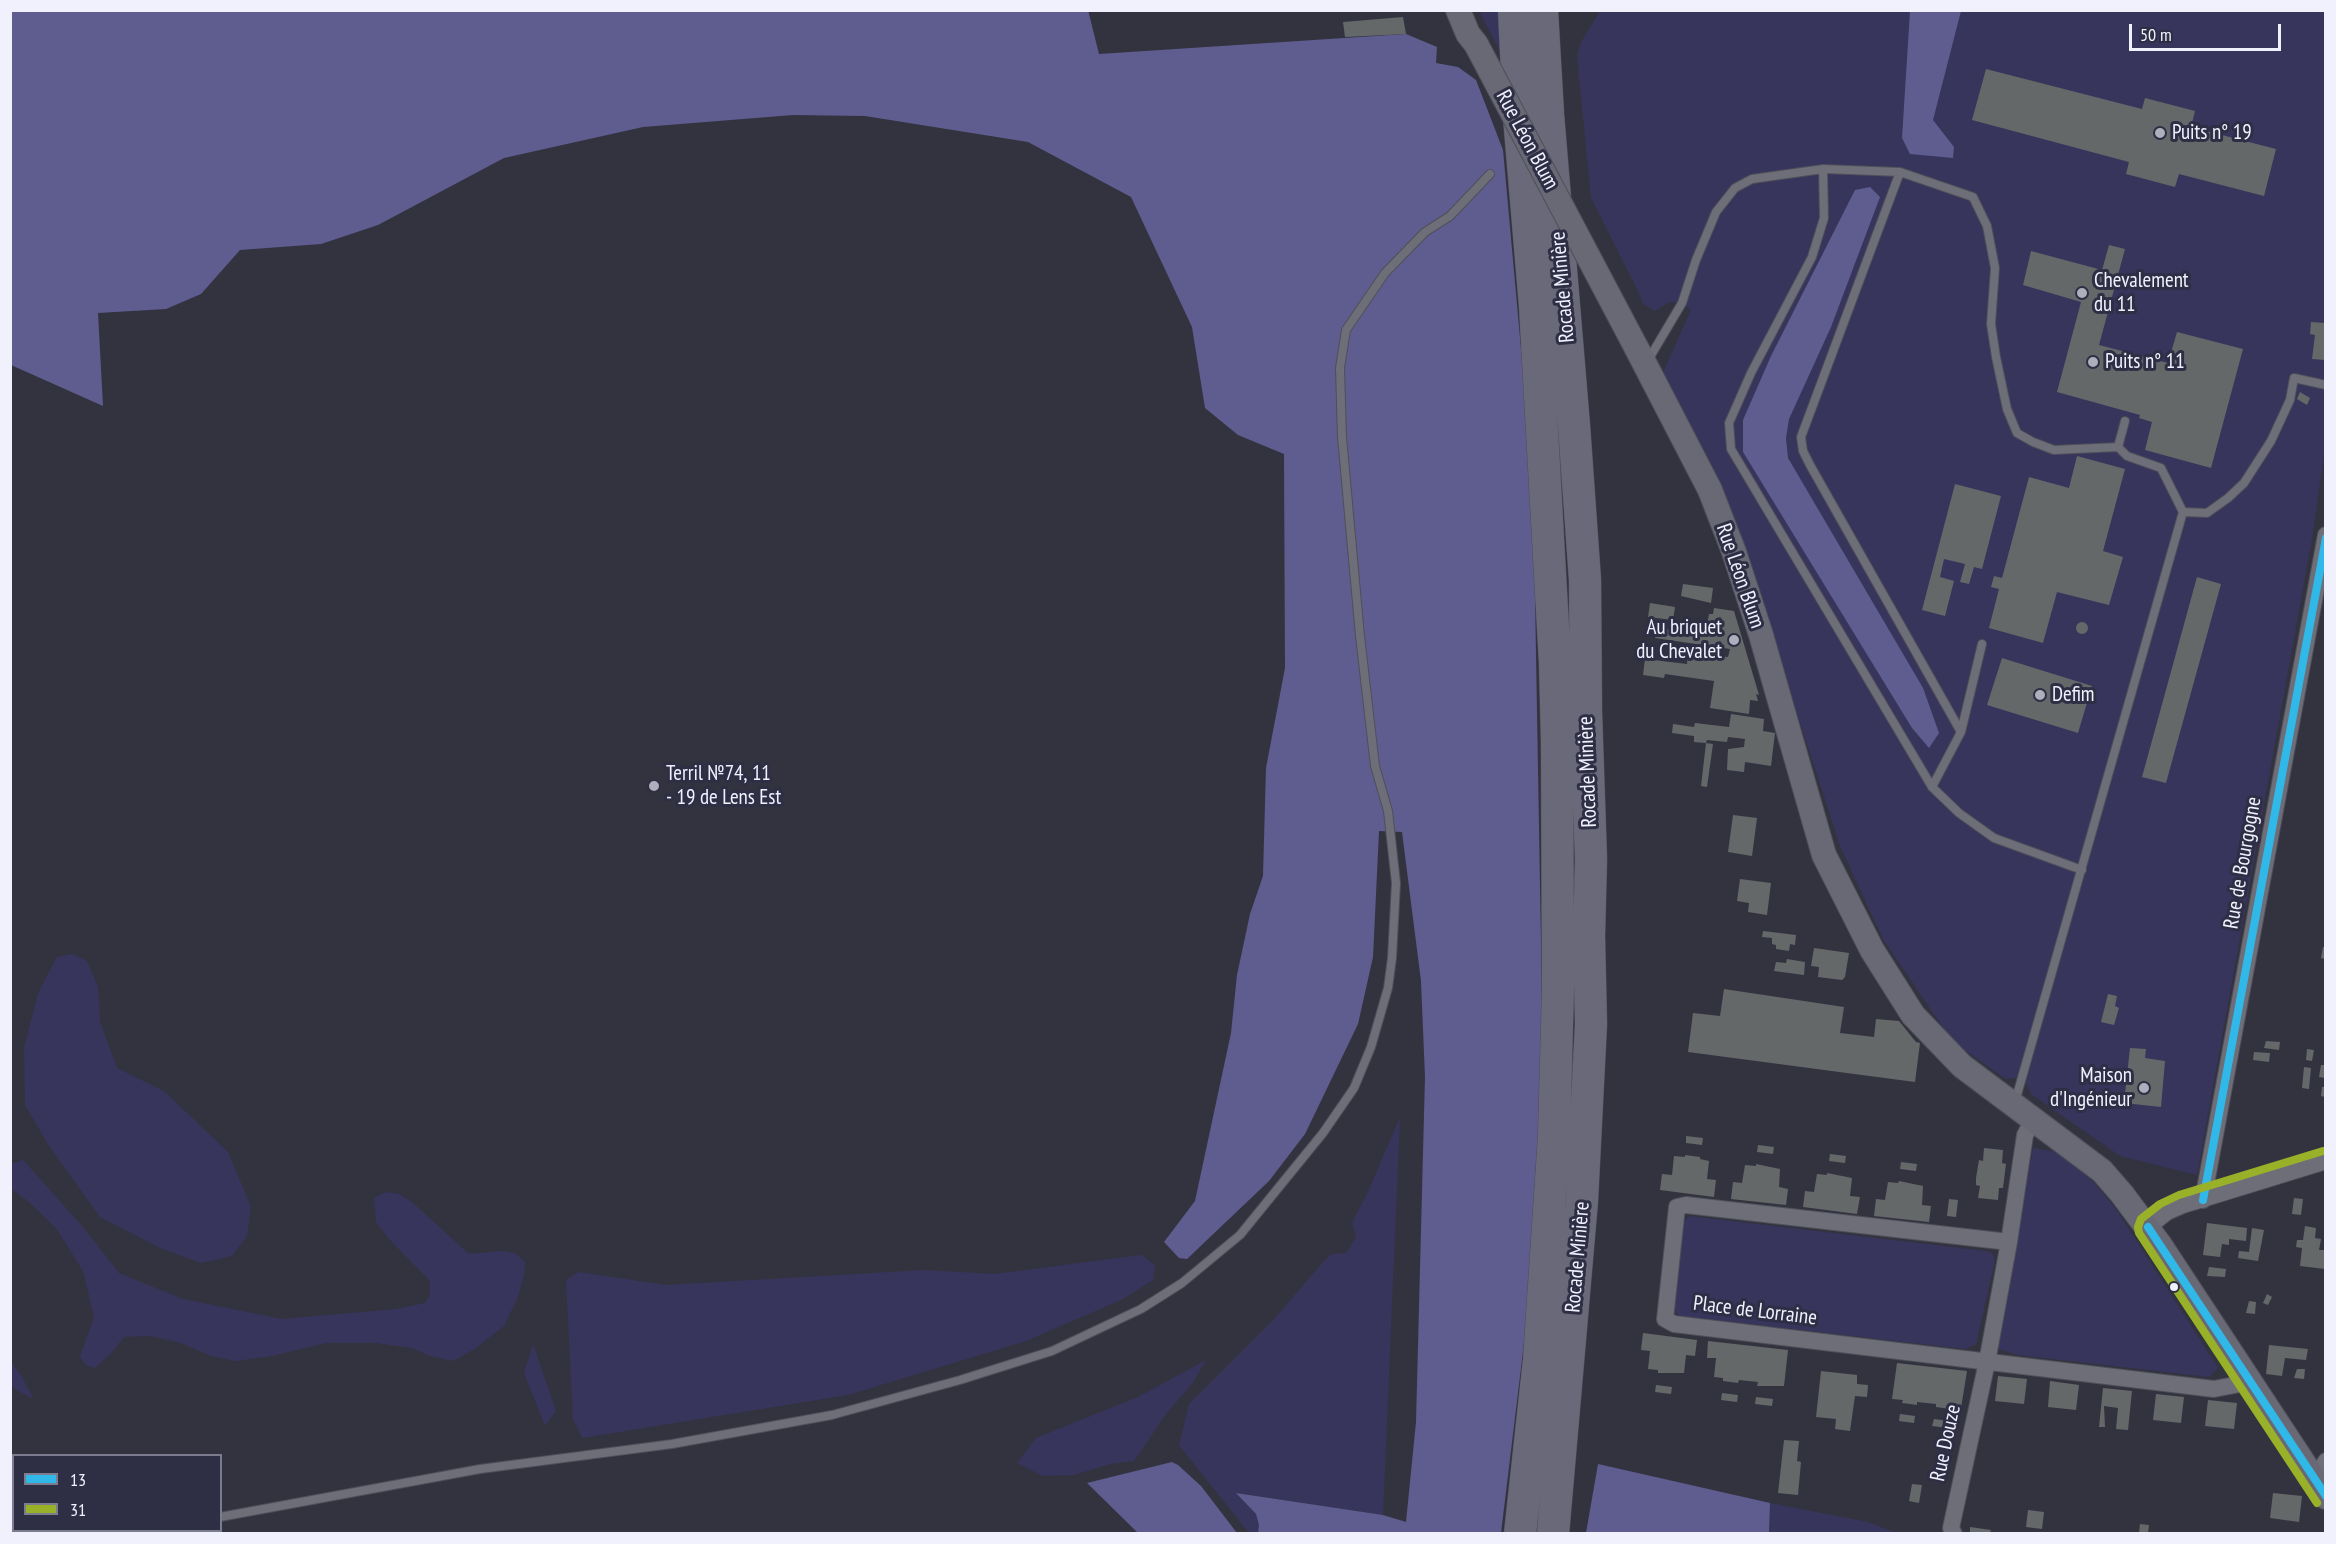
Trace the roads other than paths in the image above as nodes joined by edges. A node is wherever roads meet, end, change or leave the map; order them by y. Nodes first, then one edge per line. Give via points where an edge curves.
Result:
1 (1458, 10) edge
2 (1514, 10) edge
3 (1542, 10) edge
4 (1823, 169) junction
5 (1900, 172) junction
6 (1490, 174) dead end
7 (1641, 357) junction
8 (2325, 385) edge
9 (2125, 421) dead end
10 (2118, 447) junction
11 (2183, 512) junction
12 (2325, 535) edge
13 (1982, 645) dead end
14 (1961, 732) junction
15 (1932, 787) junction
16 (2082, 870) junction
17 (2024, 1112) junction
18 (2325, 1161) edge
19 (2203, 1200) junction
20 (2148, 1227) junction
21 (2009, 1242) junction
22 (1987, 1362) junction
23 (2250, 1382) junction
24 (2322, 1479) edge
25 (222, 1517) edge
26 (1520, 1533) edge
27 (1553, 1533) edge
28 (1954, 1533) edge

1 - 7 street, Rue Léon Blum, bridge
2 - 26 highway, Rocade Minière via 1556,663 1558,988 1554,1136 1539,1360
3 - 27 highway, Rocade Minière via 1585,580 1591,859 1591,1024 1582,1201
4 - 5 lane
4 - 7 lane via 1752,179 1734,190 1716,212 1682,303
4 - 15 lane via 1824,218 1812,257 1733,414 1731,449
5 - 10 lane via 1973,197 1987,226 1995,268 1991,324 2007,409 2017,432 2054,450
5 - 14 lane via 1801,437 1810,465
6 - 25 lane via 1450,216 1425,232 1385,273 1346,330 1340,368 1342,437 1375,765 1388,812 1396,883 1392,958 1371,1047 1354,1088 1323,1133 1240,1234 1182,1283 1141,1309 1052,1351 960,1380 821,1417 672,1444 480,1469
7 - 17 street, Rue Léon Blum via 1710,490 1761,635 1824,855 1872,950 1913,1015 1962,1066
8 - 11 lane via 2294,378 2290,400 2271,441 2244,483 2206,513
9 - 10 lane
10 - 11 lane via 2127,456 2161,468
11 - 16 lane
12 - 19 street, Rue de Bourgogne
13 - 14 lane
14 - 15 lane
15 - 16 lane via 1994,838
16 - 17 lane
17 - 20 street, Rue Léon Blum via 2102,1171
17 - 21 street, Rue Douze via 2025,1135
18 - 19 street
19 - 20 street via 2168,1212
20 - 23 street, Rue Léon Blum
21 - 22 street, Rue Douze
21 - 22 street, Place de Lorraine via 1677,1207 1665,1319 1674,1324
22 - 23 street, Place de Lorraine via 2214,1389
22 - 28 street, Rue Douze via 1951,1528
23 - 24 street, Rue Léon Blum

